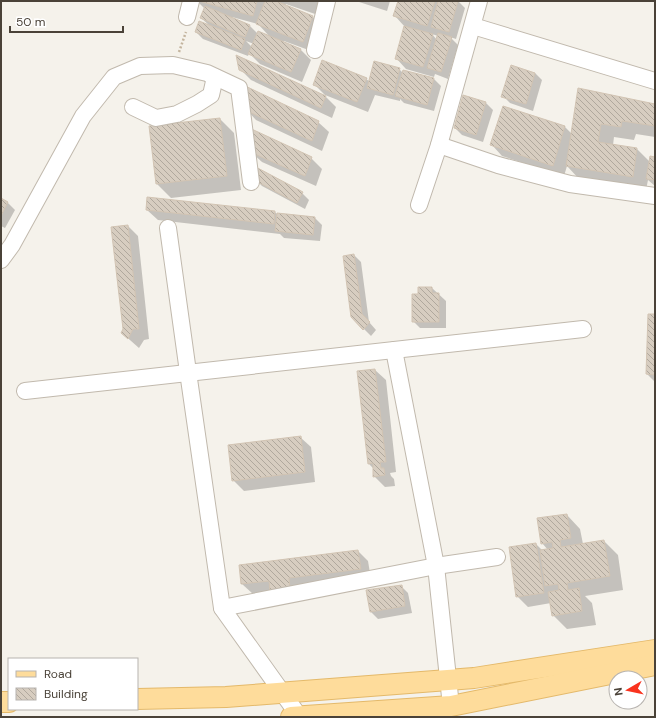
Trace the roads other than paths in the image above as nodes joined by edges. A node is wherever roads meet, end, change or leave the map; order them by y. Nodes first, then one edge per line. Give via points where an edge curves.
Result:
1 (191, 1) edge
2 (327, 1) edge
3 (479, 1) edge
4 (187, 17) road end
5 (473, 26) junction
6 (315, 50) dead end
7 (215, 77) junction
8 (655, 81) edge
9 (133, 107) dead end
10 (439, 146) junction
11 (251, 182) dead end
12 (655, 196) edge
13 (419, 205) dead end
14 (168, 228) dead end
15 (1, 260) edge
16 (583, 329) dead end
17 (394, 350) junction
18 (188, 372) junction
19 (25, 391) dead end
20 (497, 557) dead end
21 (436, 566) junction
22 (222, 608) junction
23 (655, 650) edge
24 (655, 665) edge
25 (448, 679) junction
26 (282, 692) junction
27 (138, 699) edge
28 (451, 706) junction
29 (295, 717) edge

1 - 4 street
2 - 6 street
3 - 5 street
5 - 8 street
5 - 10 street
7 - 9 street via 211,95 177,114 156,118
7 - 11 street via 239,88
7 - 15 street via 173,65 140,66 114,78 83,116 12,245
10 - 12 street via 570,184
10 - 13 street
14 - 18 street
16 - 17 street
17 - 18 street
17 - 21 street
18 - 19 street
18 - 22 street
20 - 21 street
21 - 22 street
21 - 25 street
22 - 26 street
23 - 25 main road via 474,678
24 - 28 main road
25 - 26 main road
25 - 28 street
26 - 27 main road via 226,697
26 - 29 street
28 - 29 main road

